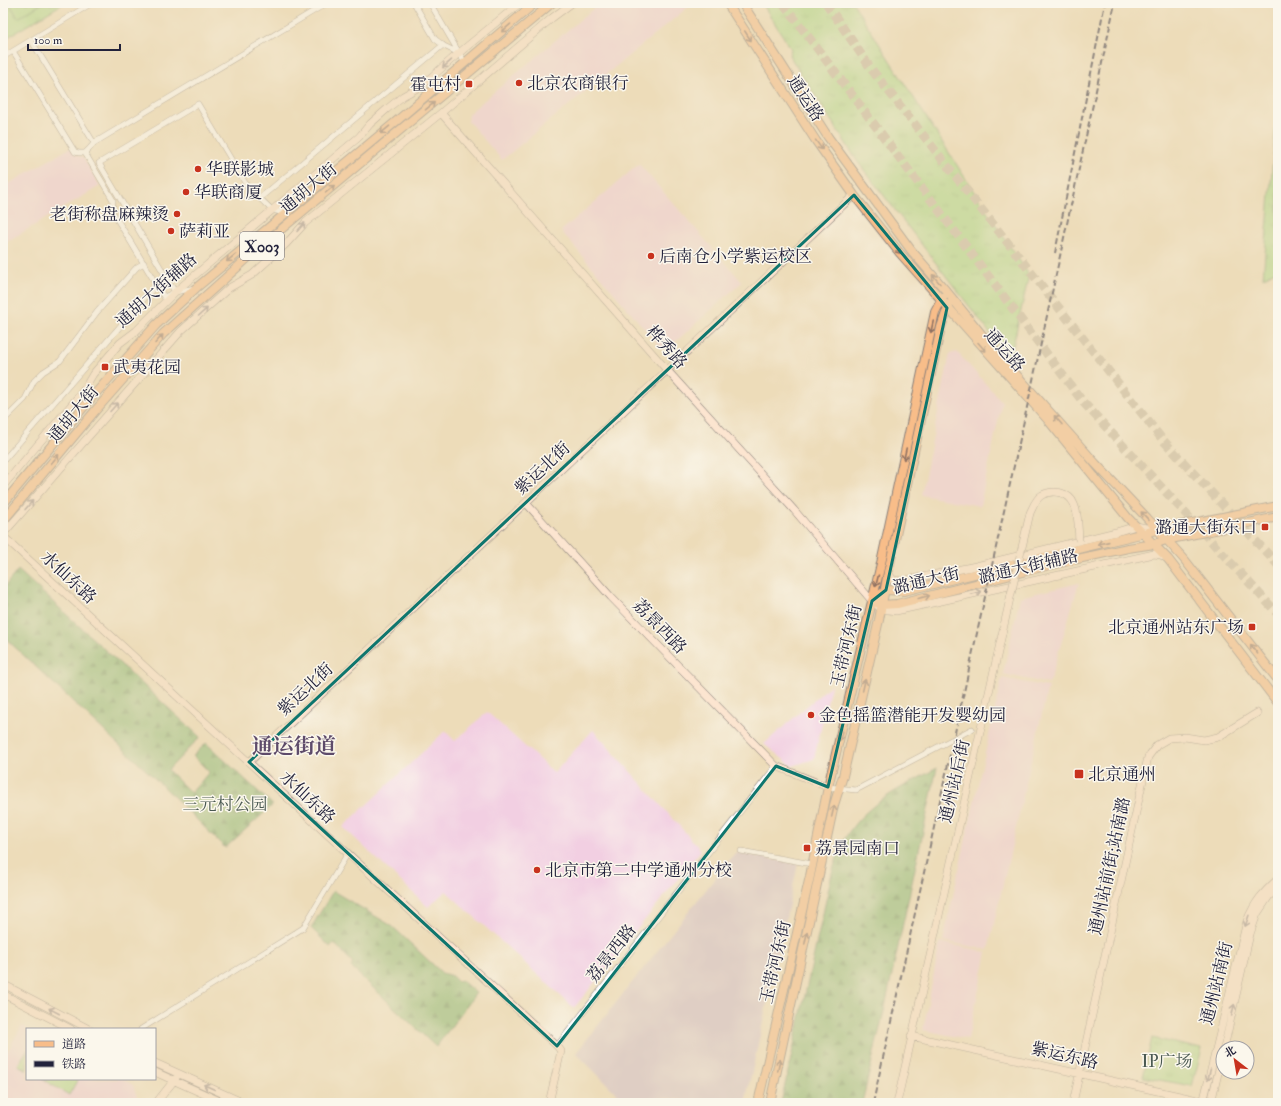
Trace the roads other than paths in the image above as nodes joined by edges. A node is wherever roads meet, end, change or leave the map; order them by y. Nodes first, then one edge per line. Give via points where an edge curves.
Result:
1 (92, 3) edge
2 (327, 3) edge
3 (414, 3) edge
4 (430, 3) edge
5 (520, 3) edge
6 (535, 3) edge
7 (552, 3) edge
8 (572, 3) edge
9 (727, 3) edge
10 (742, 3) edge
11 (31, 40) junction
12 (443, 45) junction
13 (13, 51) junction
14 (459, 53) junction
15 (3, 57) edge
16 (465, 63) junction
17 (441, 112) junction
18 (94, 143) junction
19 (85, 153) junction
20 (854, 195) junction
21 (260, 198) junction
22 (272, 210) junction
23 (286, 213) junction
24 (144, 263) junction
25 (156, 285) junction
26 (196, 288) junction
27 (174, 292) junction
28 (947, 292) junction
29 (953, 299) junction
30 (164, 300) junction
31 (941, 300) junction
32 (947, 308) junction
33 (166, 316) junction
34 (667, 370) junction
35 (3, 421) edge
36 (3, 462) edge
37 (3, 486) edge
38 (526, 503) junction
39 (3, 504) edge
40 (1278, 506) edge
41 (1278, 517) edge
42 (3, 521) edge
43 (1136, 526) junction
44 (1157, 530) junction
45 (1144, 533) junction
46 (3, 535) edge
47 (1166, 540) junction
48 (1079, 541) junction
49 (1154, 544) junction
50 (1168, 559) junction
51 (888, 572) junction
52 (886, 590) junction
53 (872, 601) junction
54 (882, 607) junction
55 (1278, 680) edge
56 (1278, 703) edge
57 (1257, 713) dead end
58 (972, 729) dead end
59 (249, 762) junction
60 (776, 766) junction
61 (828, 787) junction
62 (839, 788) junction
63 (741, 851) dead end
64 (348, 853) junction
65 (812, 864) junction
66 (1278, 879) edge
67 (1278, 889) edge
68 (3, 984) edge
69 (3, 994) edge
70 (69, 1028) edge
71 (87, 1028) edge
72 (143, 1028) edge
73 (911, 1036) junction
74 (1226, 1040) edge
75 (558, 1046) junction
76 (156, 1063) edge
77 (156, 1073) edge
78 (1079, 1073) junction
79 (179, 1074) junction
80 (1216, 1080) edge
81 (174, 1082) junction
82 (1203, 1102) edge
83 (156, 1103) edge
84 (224, 1103) edge
85 (244, 1103) edge
86 (549, 1103) edge
87 (758, 1103) edge
88 (770, 1103) edge
89 (897, 1103) edge
90 (1073, 1103) edge
91 (1211, 1103) edge

1 - 11 street
2 - 18 street
3 - 12 street via 435,39
4 - 14 street
5 - 14 street, 通胡大街辅路
6 -> 16 main road, 通胡大街 / X003
42 -> 7 main road, 通胡大街 / X003 via 163,334 260,247
8 - 17 street
9 -> 20 main road, 通运路
28 -> 10 main road, 通运路 via 911,250 828,138
11 - 13 street
11 - 18 street
12 - 14 street
12 - 21 street
13 - 15 street
13 - 19 street via 75,152
14 - 16 street
14 -> 22 street, 通胡大街辅路 via 421,86 387,109 359,137
16 -> 23 main road, 通胡大街 / X003
17 - 34 street, 桦秀路
46 -> 17 street via 181,331 229,288 252,275 305,223
18 - 19 street
19 - 24 street via 113,200 112,211
20 -> 31 main road, 通运路
20 - 34 street, 紫运北街
21 - 22 street
21 - 27 street via 247,186 198,104 98,163
22 - 23 street
22 - 27 street, 通胡大街辅路
23 -> 26 main road, 通胡大街 / X003
24 - 25 street
24 - 35 street via 137,267 97,312 60,361 34,381 25,399
25 - 30 street
25 - 36 street
26 - 27 street
26 - 33 main road, 通胡大街 / X003
27 - 30 street, 通胡大街辅路
28 - 29 main road, 通运路
28 - 31 main road, 玉带河东街
29 - 32 main road, 玉带河东街
44 -> 29 main road, 通运路 via 1001,358
30 - 33 street
30 - 37 street, 通胡大街辅路 via 92,374 83,391
31 - 32 main road, 通运路
31 -> 53 main road, 玉带河东街 via 935,312
32 -> 43 main road, 通运路 via 1048,420
32 - 51 main road, 玉带河东街
33 - 39 main road, 通胡大街 / X003 via 87,403
34 - 38 street, 紫运北街
34 - 53 street, 桦秀路 via 794,510
38 - 59 street, 紫运北街
38 - 60 street, 荔景西路 via 611,597
40 - 44 main road, 潞通大街
41 - 47 main road, 潞通大街
43 - 44 street, 潞通大街辅路
43 - 45 main road, 通运路
43 - 48 street, 潞通大街辅路
44 - 45 main road, 潞通大街
44 - 47 main road, 通运路
45 - 49 main road, 通运路
45 -> 52 main road, 潞通大街 via 904,591
46 - 59 street, 水仙东路
47 - 49 main road, 潞通大街
55 -> 47 main road, 通运路 via 1209,590
48 - 51 street, 潞通大街辅路 via 902,581 892,580
48 - 73 street, 通州站后街, bridge via 1074,502 1059,492 1041,495 1030,512
49 - 50 main road, 通运路
54 -> 49 main road, 潞通大街 via 1050,565
54 -> 50 street, 潞通大街辅路 via 896,611 1154,554
50 - 56 main road, 通运路
51 - 52 main road, 玉带河东街
52 - 53 main road, 潞通大街
52 - 54 main road, 玉带河东街
53 - 54 main road, 潞通大街
53 -> 61 main road, 玉带河东街
62 -> 54 main road, 玉带河东街
57 - 78 street, 通州站前街;站南潞 via 1218,737 1204,740 1169,738 1156,745 1148,757
58 - 62 street via 856,790
59 - 64 street, 水仙东路
60 - 61 street, 荔景西路
60 - 75 street, 荔景西路
61 - 62 street
61 - 65 main road, 玉带河东街
88 -> 62 main road, 玉带河东街
63 - 65 street
64 - 72 street via 303,928
64 - 75 street, 水仙东路
65 - 87 main road, 玉带河东街
66 -> 82 street, 通州站南街 via 1262,894 1247,920
74 -> 67 street, 通州站南街 via 1250,934 1257,914 1269,896
71 -> 68 street
69 - 70 street
73 - 78 street, 紫运东路
73 - 89 street, 通州站后街
75 - 86 street via 561,1051
76 - 79 street
77 - 81 street
78 - 82 street, 紫运东路
78 - 90 street, 通州站前街;站南潞
79 - 81 street
85 -> 79 street
80 - 91 street
81 - 83 street
81 - 84 street
82 - 91 street, 紫运东路

